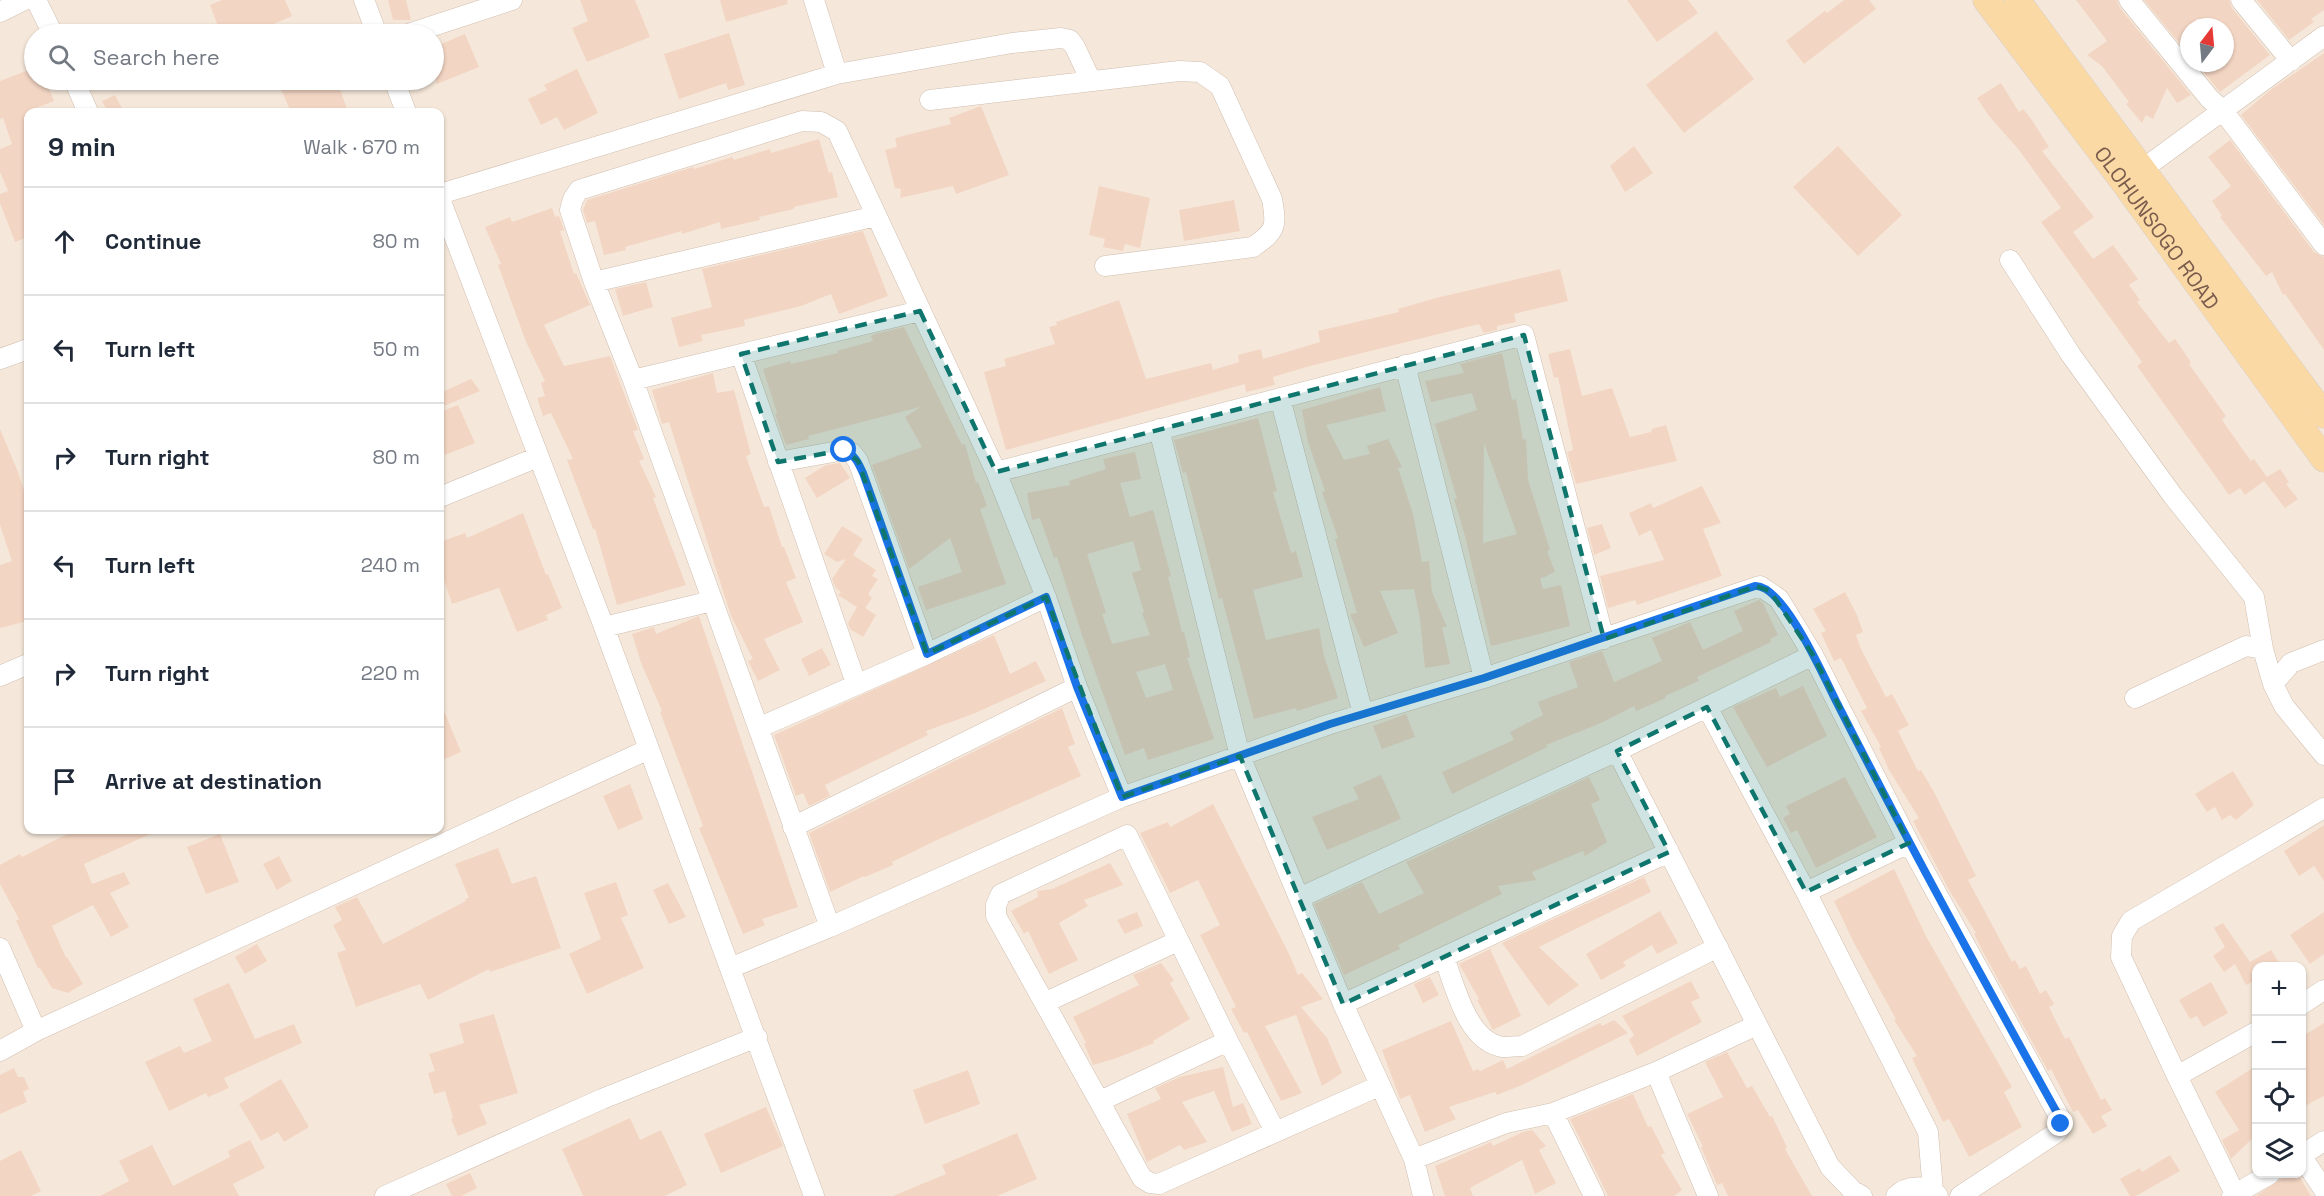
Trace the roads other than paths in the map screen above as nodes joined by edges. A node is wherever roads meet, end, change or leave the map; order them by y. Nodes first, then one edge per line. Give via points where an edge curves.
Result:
1 (24, 0) edge
2 (36, 0) edge
3 (363, 0) edge
4 (512, 0) edge
5 (814, 0) edge
6 (1986, 0) edge
7 (2017, 0) edge
8 (2129, 0) edge
9 (2241, 0) edge
10 (0, 12) edge
11 (48, 24) edge
12 (373, 24) edge
13 (439, 24) edge
14 (2324, 36) edge
15 (2291, 62) junction
16 (837, 74) junction
17 (1091, 81) junction
18 (78, 90) edge
19 (398, 90) edge
20 (930, 100) dead end
21 (86, 108) edge
22 (404, 108) edge
23 (2224, 112) junction
24 (2143, 169) junction
25 (444, 193) edge
26 (444, 210) edge
27 (876, 216) junction
28 (2324, 245) edge
29 (2010, 260) dead end
30 (1105, 266) dead end
31 (594, 282) junction
32 (920, 310) junction
33 (24, 350) edge
34 (741, 354) junction
35 (0, 359) edge
36 (1405, 365) junction
37 (633, 380) junction
38 (1280, 398) junction
39 (2324, 416) edge
40 (1159, 429) junction
41 (538, 457) junction
42 (2324, 459) edge
43 (778, 462) junction
44 (996, 472) junction
45 (444, 495) edge
46 (1046, 597) junction
47 (712, 600) junction
48 (604, 627) junction
49 (1604, 639) junction
50 (2263, 649) junction
51 (2324, 650) edge
52 (927, 654) junction
53 (1813, 655) junction
54 (24, 666) edge
55 (0, 676) edge
56 (1484, 678) junction
57 (856, 683) junction
58 (2273, 684) junction
59 (1077, 687) junction
60 (2135, 698) dead end
61 (1707, 707) junction
62 (1363, 714) junction
63 (758, 728) junction
64 (649, 750) junction
65 (1617, 751) junction
66 (2324, 755) edge
67 (1240, 756) junction
68 (1122, 797) junction
69 (2324, 808) edge
70 (793, 827) junction
71 (1909, 843) junction
72 (1669, 852) junction
73 (1806, 892) junction
74 (1299, 898) junction
75 (830, 927) junction
76 (1178, 941) junction
77 (1718, 947) junction
78 (0, 948) edge
79 (1444, 957) junction
80 (730, 968) junction
81 (2324, 990) edge
82 (2306, 1001) edge
83 (1046, 1002) junction
84 (1343, 1004) junction
85 (1757, 1024) junction
86 (36, 1031) junction
87 (2252, 1034) edge
88 (757, 1037) junction
89 (1228, 1041) junction
90 (0, 1051) edge
91 (1656, 1072) junction
92 (2177, 1076) junction
93 (1379, 1086) junction
94 (1100, 1101) junction
95 (1553, 1113) junction
96 (1275, 1131) junction
97 (2324, 1141) edge
98 (2306, 1153) edge
99 (1414, 1159) junction
100 (2306, 1163) edge
101 (2262, 1178) edge
102 (2324, 1190) edge
103 (1935, 1193) edge
104 (2234, 1195) edge
105 (385, 1196) edge
106 (814, 1196) edge
107 (1423, 1196) edge
108 (1594, 1196) edge
109 (1708, 1196) edge
110 (1862, 1196) edge
111 (1896, 1196) edge
112 (1960, 1196) edge

1 - 10 street
2 - 11 street
3 - 12 street
4 - 13 street
5 - 16 street
6 - 42 main road, OLOHUNSOGO ROAD
7 - 24 main road, OLOHUNSOGO ROAD
8 - 23 street
9 - 15 street
14 - 15 street
15 - 23 street
16 - 17 street via 1060,38 1070,40
16 - 25 street
17 - 20 street
17 - 30 street via 1179,71 1200,72 1220,86 1272,200 1275,218 1271,234 1253,247
18 - 21 street
19 - 22 street
23 - 24 street
23 - 28 street
24 - 39 main road, OLOHUNSOGO ROAD
26 - 41 street
27 - 31 street
27 - 31 street via 837,131 821,122 802,120 579,190 570,210
27 - 32 street
29 - 50 street via 2070,354 2166,487 2254,597
31 - 37 street
32 - 34 street
32 - 44 street
33 - 35 street
34 - 37 street
34 - 43 street
36 - 38 street
36 - 49 street via 1524,335
36 - 56 street
37 - 47 street
38 - 40 street
38 - 62 street
40 - 44 street
40 - 67 street
41 - 45 street
41 - 48 street
43 - 52 street via 844,450 858,460
43 - 57 street
44 - 46 street
46 - 52 street
46 - 59 street
47 - 48 street
47 - 63 street
48 - 64 street
49 - 53 street via 1760,586 1779,599
49 - 56 street
50 - 58 street
50 - 60 street via 2246,645
51 - 58 street via 2292,663
52 - 57 street
53 - 61 street
53 - 71 street
54 - 55 street
56 - 62 street
57 - 63 street
58 - 66 street via 2284,706
59 - 68 street
59 - 70 street
61 - 65 street
61 - 73 street
62 - 67 street
63 - 70 street
64 - 80 street
64 - 86 street
65 - 72 street
65 - 74 street
67 - 68 street
67 - 74 street
68 - 75 street
69 - 92 street via 2131,921 2122,936 2121,957
70 - 75 street
71 - 73 street
71 - 112 street via 2061,1120 2056,1133
72 - 77 street
72 - 79 street
73 - 103 street via 1928,1132
74 - 84 street
75 - 80 street
76 - 83 street
76 - 83 street via 1127,835 1001,894 996,916
76 - 89 street
77 - 79 street via 1522,1046 1504,1047 1491,1044 1470,1023
77 - 85 street
78 - 86 street
79 - 84 street
80 - 88 street
81 - 82 street
83 - 94 street
84 - 93 street
85 - 91 street
85 - 110 street via 1830,1167
86 - 90 street
87 - 92 street
88 - 105 street via 602,1099
88 - 106 street
89 - 94 street
89 - 96 street
91 - 95 street
91 - 109 street
92 - 104 street
93 - 96 street
93 - 99 street
94 - 96 street via 1142,1178 1150,1183 1159,1184
95 - 99 street via 1506,1123
95 - 108 street
97 - 98 street
99 - 107 street
100 - 102 street
101 - 104 street
103 - 111 street via 1915,1186

